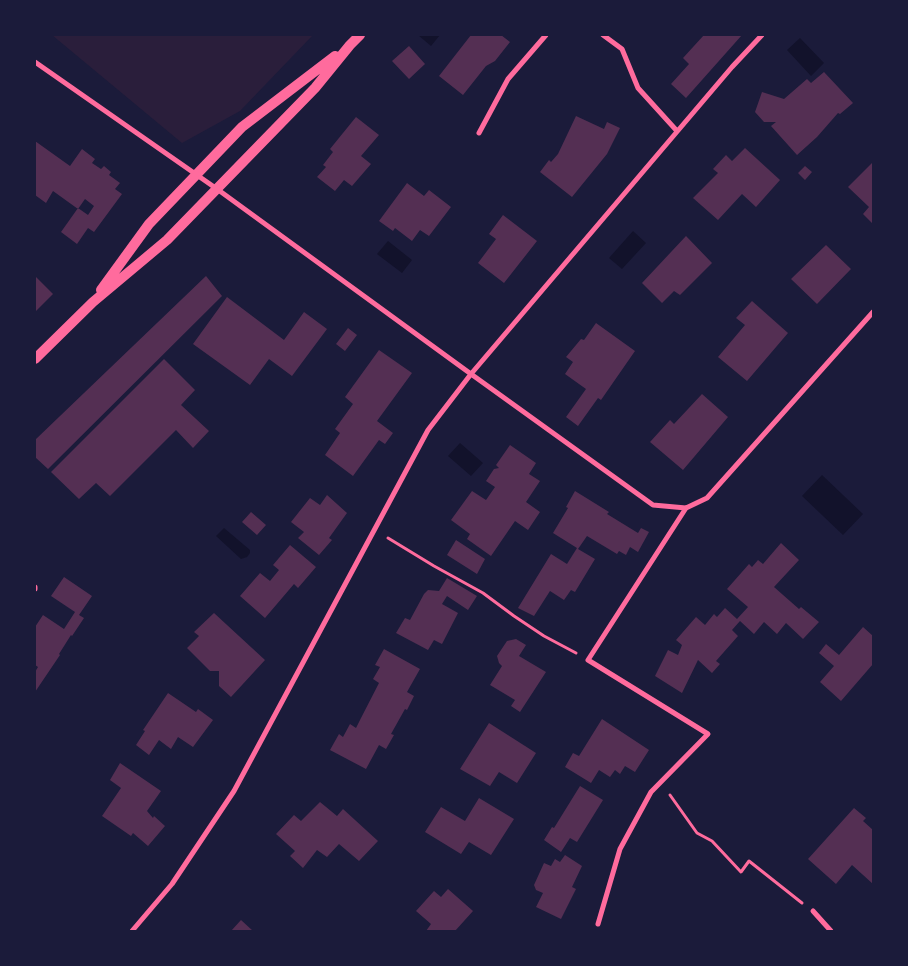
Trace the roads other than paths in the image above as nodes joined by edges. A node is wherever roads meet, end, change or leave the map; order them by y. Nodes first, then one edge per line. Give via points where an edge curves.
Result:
1 (360, 35) edge
2 (546, 35) edge
3 (603, 35) edge
4 (762, 35) edge
5 (350, 45) junction
6 (35, 62) edge
7 (677, 131) junction
8 (479, 132) dead end
9 (196, 175) junction
10 (217, 189) junction
11 (93, 302) junction
12 (873, 312) edge
13 (35, 359) edge
14 (471, 374) junction
15 (686, 508) junction
16 (812, 911) road end
17 (598, 924) dead end
18 (132, 931) edge
19 (831, 931) edge

1 - 5 main road
2 - 8 street via 508,78
3 - 7 street via 622,49 638,88
4 - 7 street
5 - 9 main road via 242,127
5 - 10 main road via 315,88
6 - 9 street
7 - 14 street
9 - 10 street
9 - 11 main road via 149,224
10 - 11 main road via 167,240
10 - 14 street
11 - 13 main road
12 - 15 street via 707,498
14 - 15 street via 653,505
14 - 18 street via 428,430 234,791 172,884
15 - 17 street via 588,660 708,734 651,792 620,849
16 - 19 street

